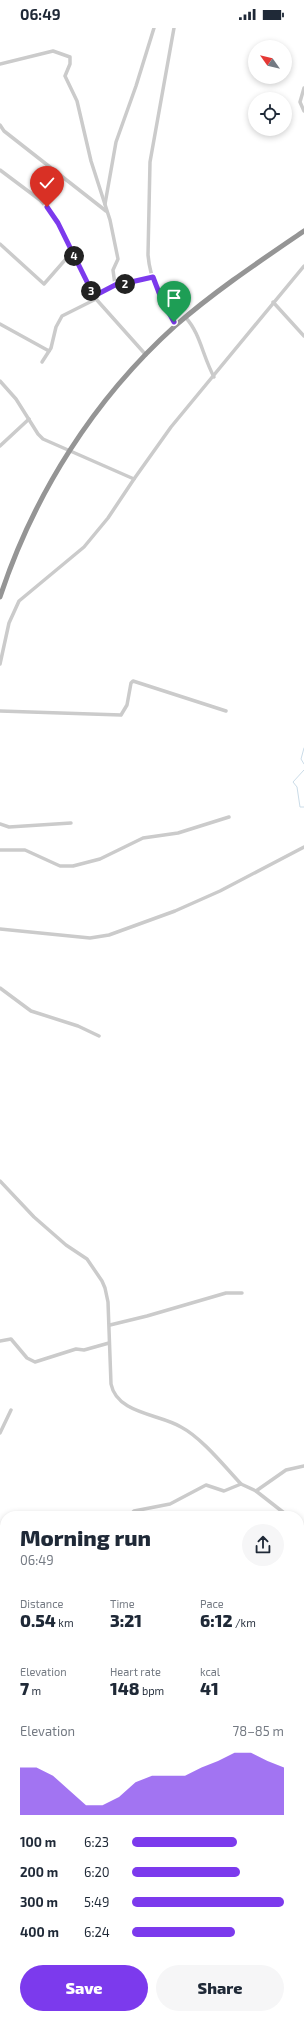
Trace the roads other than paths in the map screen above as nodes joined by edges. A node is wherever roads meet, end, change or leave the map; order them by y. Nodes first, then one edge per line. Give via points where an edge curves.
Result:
1 (154, 28) edge
2 (174, 28) edge
3 (0, 64) edge
4 (304, 88) edge
5 (304, 111) edge
6 (0, 125) edge
7 (0, 170) edge
8 (104, 206) junction
9 (106, 211) junction
10 (304, 231) edge
11 (0, 244) edge
12 (72, 252) junction
13 (304, 266) edge
14 (153, 277) junction
15 (115, 285) junction
16 (95, 298) junction
17 (273, 302) junction
18 (186, 318) junction
19 (0, 324) edge
20 (177, 325) junction
21 (304, 336) edge
22 (49, 351) junction
23 (146, 355) junction
24 (42, 362) dead end
25 (214, 376) junction
26 (0, 381) edge
27 (29, 420) junction
28 (0, 446) edge
29 (70, 450) junction
30 (134, 479) junction
31 (0, 597) edge
32 (0, 664) edge
33 (0, 711) edge
34 (226, 711) dead end
35 (229, 817) dead end
36 (71, 823) dead end
37 (0, 824) edge
38 (304, 847) edge
39 (0, 850) edge
40 (0, 929) edge
41 (0, 988) edge
42 (99, 1036) dead end
43 (0, 1181) edge
44 (242, 1293) dead end
45 (110, 1325) junction
46 (0, 1341) edge
47 (109, 1343) junction
48 (11, 1410) dead end
49 (0, 1433) edge
50 (304, 1466) edge
51 (240, 1484) junction
52 (256, 1491) junction
53 (134, 1511) edge
54 (282, 1511) edge

1 - 8 street via 116,142
2 - 14 street via 150,162 148,255
3 - 8 street via 53,51 70,57 65,76 77,101
4 - 5 street via 300,102
6 - 9 street via 10,136
7 - 12 street via 47,207
8 - 9 street
9 - 15 street via 118,259 113,270
10 - 18 highway
11 - 12 street via 44,284
12 - 16 street
13 - 17 street
14 - 15 street
14 - 20 street
15 - 16 street
16 - 22 street via 62,316
16 - 23 street
17 - 21 street
17 - 25 street
18 - 20 highway
18 - 25 street via 194,327 205,361
19 - 22 street
20 - 23 highway
22 - 24 street
23 - 29 highway via 110,395
25 - 30 street via 171,427
26 - 27 street via 16,399
27 - 28 street
27 - 29 street via 43,438
29 - 30 street
29 - 31 highway via 28,525
30 - 32 street via 108,518 84,547 19,601 8,622
33 - 34 street via 121,715 126,710 134,681
35 - 39 street via 178,833 143,838 100,859 73,866 60,866 24,850
36 - 37 street via 9,827
38 - 40 street via 220,891 175,911 109,935 90,938
41 - 42 street via 31,1011 78,1026
43 - 45 street via 66,1245 91,1263 106,1288
44 - 45 street via 226,1293
45 - 47 street
46 - 47 street via 11,1338 29,1359 35,1362 76,1349 84,1350
47 - 51 street via 111,1384 116,1395 131,1407 171,1421 190,1432
48 - 49 street
50 - 52 street via 286,1470
51 - 52 street
51 - 53 street via 224,1491 204,1486 170,1504
52 - 54 street

